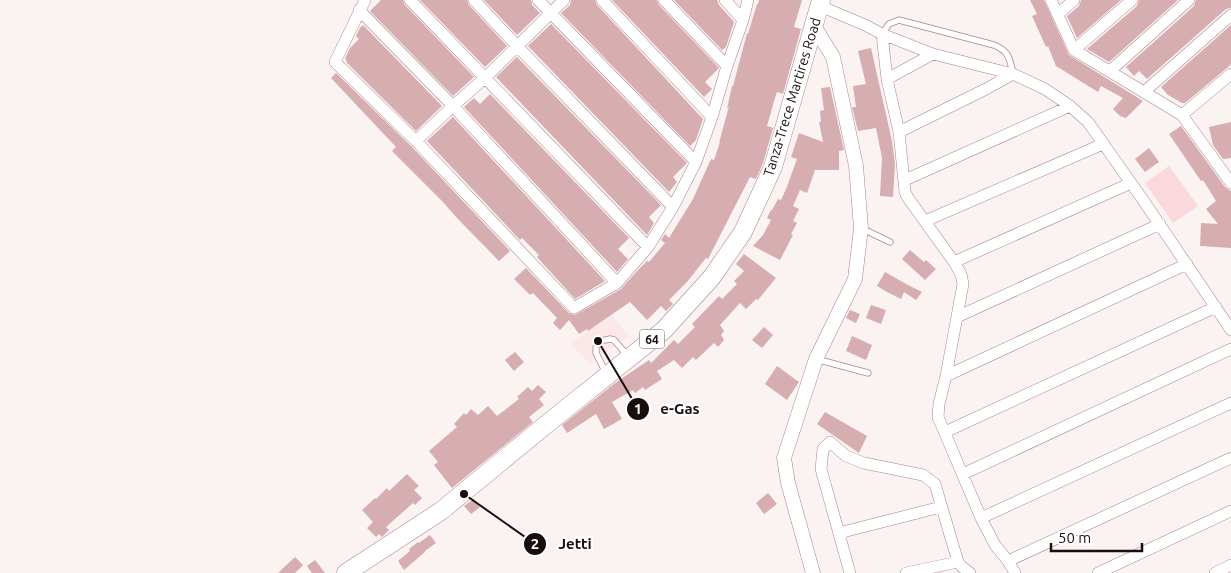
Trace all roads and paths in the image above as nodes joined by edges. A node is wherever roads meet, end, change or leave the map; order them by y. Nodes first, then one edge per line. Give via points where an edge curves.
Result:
1 (410, 0) edge
2 (474, 0) edge
3 (538, 0) edge
4 (564, 0) edge
5 (602, 0) edge
6 (664, 0) edge
7 (725, 0) edge
8 (748, 0) edge
9 (1051, 0) edge
10 (1074, 0) edge
11 (1132, 0) edge
12 (1189, 0) edge
13 (820, 3) edge
14 (362, 5) edge
15 (550, 13) junction
16 (1058, 14) junction
17 (1231, 15) edge
18 (743, 20) junction
19 (814, 26) junction
20 (882, 34) junction
21 (517, 46) junction
22 (1074, 50) junction
23 (933, 54) junction
24 (727, 66) junction
25 (1110, 71) junction
26 (1013, 74) junction
27 (1231, 74) edge
28 (486, 77) junction
29 (888, 79) junction
30 (1144, 92) junction
31 (453, 106) junction
32 (1070, 106) junction
33 (1182, 115) junction
34 (712, 117) junction
35 (899, 132) junction
36 (416, 141) junction
37 (1103, 144) junction
38 (696, 162) junction
39 (905, 180) junction
40 (1131, 183) junction
41 (1231, 183) edge
42 (673, 207) junction
43 (925, 221) junction
44 (1160, 224) junction
45 (861, 228) junction
46 (890, 242) dead end
47 (648, 247) junction
48 (954, 262) junction
49 (1187, 264) junction
50 (617, 283) junction
51 (1216, 307) junction
52 (957, 317) junction
53 (1231, 330) edge
54 (605, 340) dead end
55 (596, 348) dead end
56 (1231, 349) edge
57 (629, 358) junction
58 (816, 359) junction
59 (868, 373) dead end
60 (607, 375) junction
61 (946, 376) junction
62 (1231, 403) edge
63 (945, 432) junction
64 (1231, 458) edge
65 (963, 474) junction
66 (941, 507) junction
67 (1231, 511) edge
68 (981, 518) junction
69 (839, 534) junction
70 (1008, 561) junction
71 (958, 562) junction
72 (1231, 566) edge
73 (346, 573) edge
74 (813, 573) edge
75 (850, 573) edge
76 (906, 573) edge
77 (970, 573) edge
78 (1015, 573) edge
79 (1098, 573) edge
80 (1215, 573) edge

1 - 28 street
2 - 21 street
3 - 15 street
4 - 15 street
5 - 34 street
6 - 24 street
7 - 18 street
8 - 18 street
9 - 16 street
10 - 16 street
11 - 22 street
12 - 25 street
13 - 19 main road, Tanza-Trece Martires Road / 64
13 - 20 street
14 - 31 street
14 - 36 street via 335,62
15 - 21 street
15 - 38 street
16 - 22 street
17 - 30 street
18 - 24 street
19 - 45 street via 834,57 856,166
19 - 57 main road, Tanza-Trece Martires Road / 64 via 772,167 743,232 712,277 664,330
20 - 23 street
20 - 26 lane via 889,24 899,20 994,45 1007,52
20 - 29 street
21 - 28 street
21 - 42 street
22 - 25 street
23 - 26 street
23 - 29 street
24 - 34 street
25 - 30 street
26 - 32 street via 1045,88
26 - 35 street
27 - 33 street
28 - 31 street
28 - 47 street
29 - 35 street
30 - 33 street
31 - 36 street
31 - 50 street
32 - 37 street via 1088,122
32 - 39 street
33 - 41 street
34 - 38 street
35 - 39 street
36 - 50 street via 574,308
37 - 40 street
37 - 43 street
38 - 42 street
39 - 43 street via 905,192
40 - 44 street
40 - 48 street
42 - 47 street
43 - 48 street
44 - 49 street
44 - 52 street
45 - 46 lane
45 - 58 street via 855,279
47 - 50 street
48 - 52 street via 963,284
49 - 51 street
49 - 61 street
51 - 53 street
51 - 63 street
52 - 61 street
54 - 57 lane via 614,340
55 - 60 lane
56 - 65 street
57 - 60 main road, Tanza-Trece Martires Road / 64
58 - 59 lane
58 - 74 street via 784,458
60 - 73 main road, Tanza-Trece Martires Road / 64 via 441,511
61 - 63 street via 938,416
62 - 68 street
63 - 65 street
64 - 70 street
65 - 68 street
66 - 69 street
66 - 69 street via 935,484 923,475 864,463 846,456 830,442 823,449 821,469
66 - 71 street
67 - 79 street
68 - 70 street via 995,545
69 - 75 street
70 - 78 street
71 - 76 street
71 - 77 street
72 - 80 street

